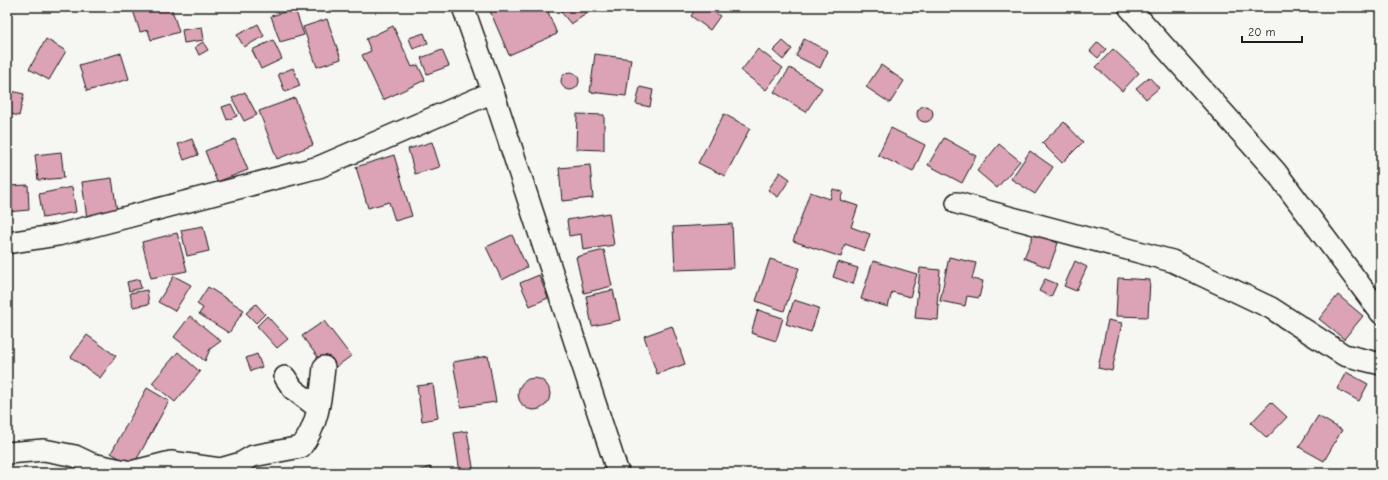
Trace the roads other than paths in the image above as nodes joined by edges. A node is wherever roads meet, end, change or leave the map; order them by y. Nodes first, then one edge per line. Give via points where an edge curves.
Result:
1 (462, 7) edge
2 (1129, 7) edge
3 (493, 92) junction
4 (957, 203) dead end
5 (7, 243) edge
6 (1381, 313) edge
7 (1381, 364) edge
8 (324, 367) dead end
9 (285, 377) dead end
10 (318, 408) junction
11 (7, 453) edge
12 (231, 471) edge
13 (618, 473) edge

1 - 3 street
2 - 6 street via 1276,172
3 - 5 street via 319,167 58,235
3 - 13 street
4 - 7 street via 1172,261 1271,308 1344,355
8 - 10 street
9 - 10 street via 293,389
10 - 12 street via 309,437 301,447 260,455
11 - 12 street via 44,450 131,472 171,462

